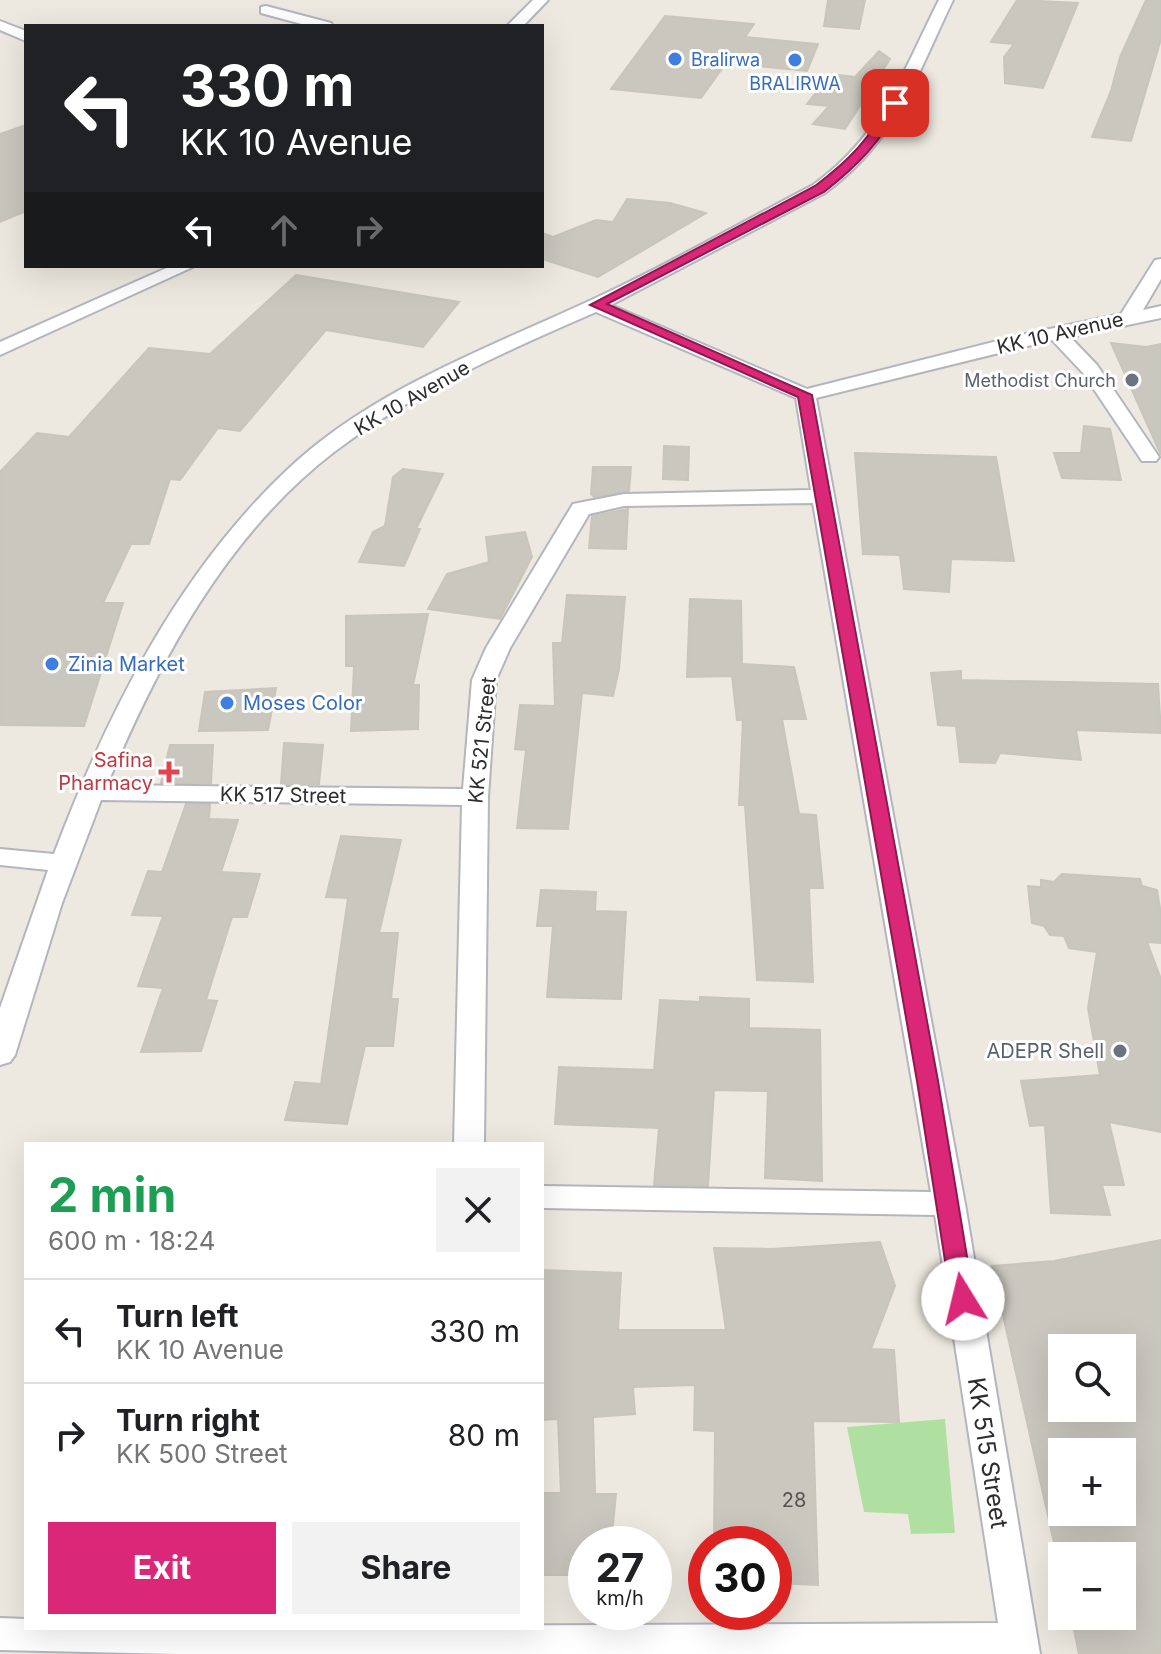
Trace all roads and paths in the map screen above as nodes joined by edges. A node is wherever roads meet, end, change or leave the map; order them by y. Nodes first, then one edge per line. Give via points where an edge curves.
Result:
1 (541, 0) edge
2 (946, 0) edge
3 (266, 10) dead end
4 (318, 24) edge
5 (516, 24) edge
6 (0, 25) edge
7 (24, 35) edge
8 (1161, 264) edge
9 (182, 268) edge
10 (596, 305) junction
11 (1161, 312) edge
12 (1130, 316) junction
13 (1058, 335) junction
14 (0, 349) edge
15 (805, 395) junction
16 (1149, 457) dead end
17 (825, 496) junction
18 (91, 792) junction
19 (475, 797) junction
20 (0, 857) edge
21 (64, 863) junction
22 (0, 1055) edge
23 (469, 1142) edge
24 (544, 1197) edge
25 (949, 1204) junction
26 (0, 1634) edge
27 (438, 1642) edge
28 (1020, 1647) edge

1 - 5 street
2 - 10 street, KK 10 Avenue via 883,128 849,167 819,189
3 - 4 street
6 - 7 street
8 - 12 street
9 - 14 street
10 - 15 street
10 - 18 street, KK 10 Avenue via 397,404 330,445 262,506 233,537 150,669
11 - 12 street, KK 10 Avenue
12 - 13 street, KK 10 Avenue
13 - 15 street, KK 10 Avenue
13 - 16 street via 1090,369
15 - 17 street, KK 515 Street
17 - 19 street, KK 521 Street via 624,500 581,509 484,680
17 - 25 street, KK 515 Street
18 - 19 street, KK 517 Street
18 - 21 street, KK 10 Avenue
19 - 23 street, KK 521 Street
20 - 21 street
21 - 22 street, KK 10 Avenue
24 - 25 street
25 - 28 street, KK 515 Street
26 - 27 street
27 - 28 street

